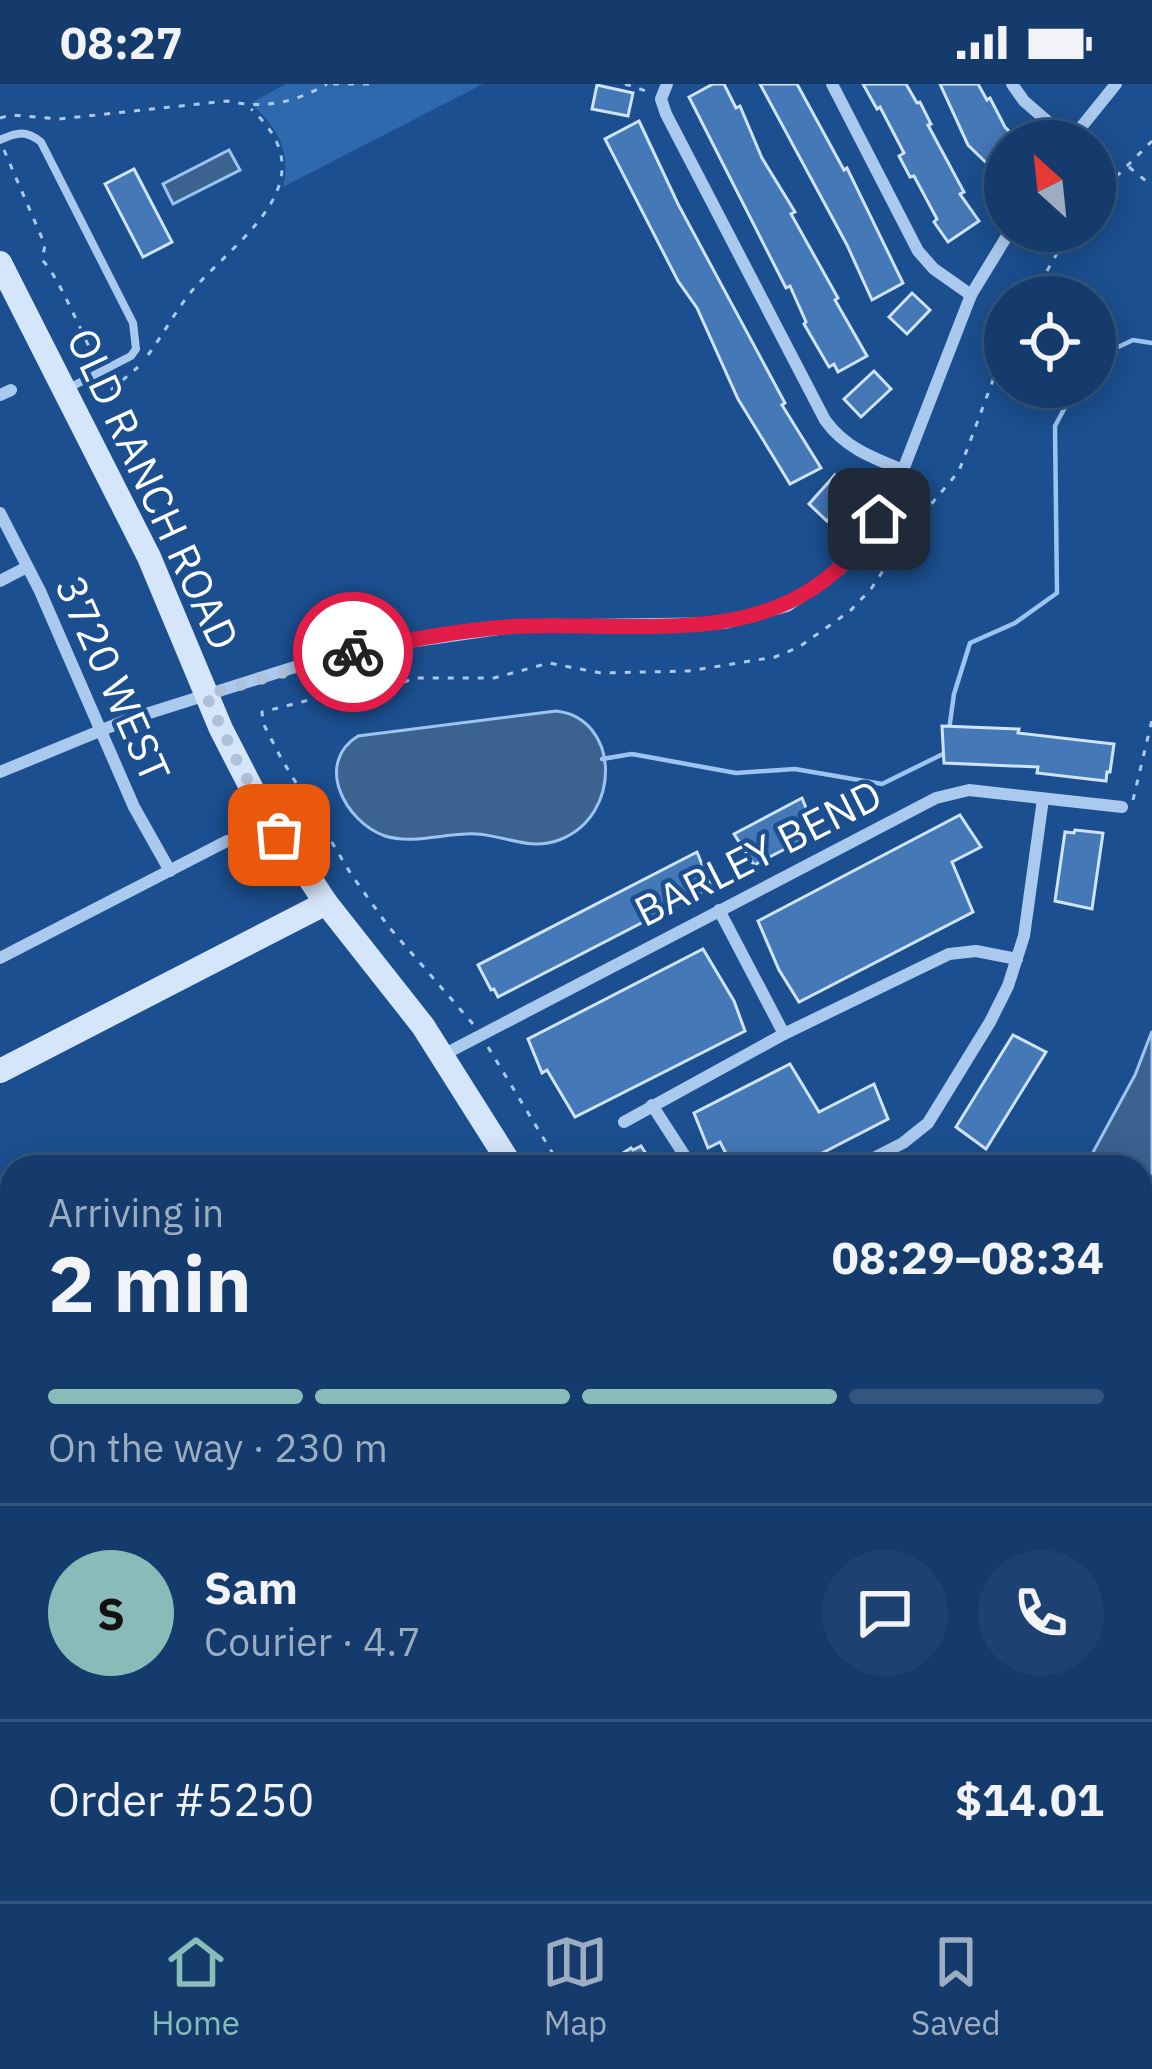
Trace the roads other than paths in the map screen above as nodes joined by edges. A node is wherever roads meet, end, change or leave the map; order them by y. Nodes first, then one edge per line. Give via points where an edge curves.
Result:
1 (832, 84) edge
2 (1012, 84) edge
3 (1116, 84) edge
4 (660, 90) edge
5 (1046, 120) edge
6 (1087, 120) edge
7 (2, 145) edge
8 (997, 252) edge
9 (3, 275) edge
10 (971, 295) junction
11 (65, 390) junction
12 (903, 470) junction
13 (0, 513) edge
14 (27, 567) junction
15 (0, 581) edge
16 (206, 695) junction
17 (99, 730) junction
18 (0, 772) edge
19 (1043, 799) junction
20 (1122, 807) road end
21 (227, 841) dead end
22 (170, 871) junction
23 (326, 903) junction
24 (719, 910) junction
25 (0, 958) edge
26 (1016, 959) junction
27 (784, 1034) junction
28 (443, 1055) junction
29 (0, 1071) edge
30 (652, 1105) junction
31 (624, 1122) dead end
32 (505, 1155) edge
33 (684, 1155) edge
34 (880, 1155) edge

1 - 10 street via 918,250
2 - 5 street
3 - 6 street
4 - 12 street via 825,421 858,451
7 - 11 lane via 19,132 41,142 133,323 131,356
8 - 10 street
9 - 11 street, OLD RANCH ROAD
10 - 12 street
11 - 16 street, OLD RANCH ROAD via 149,557
12 - 16 street via 854,554 806,596 767,614 703,625 456,633 343,654
13 - 14 street, 3720 WEST
14 - 15 street
14 - 17 street, 3720 WEST
16 - 17 street
16 - 23 street, OLD RANCH ROAD via 257,799
17 - 18 street
17 - 22 street, 3720 WEST
19 - 20 street, BARLEY BEND
19 - 24 street, BARLEY BEND via 952,792
19 - 26 street
21 - 22 street
22 - 25 street
23 - 28 street, OLD RANCH ROAD
23 - 29 street
24 - 27 street
24 - 28 street, BARLEY BEND
26 - 27 street via 949,954
26 - 34 street via 991,1022 928,1123
27 - 30 street
28 - 32 street, OLD RANCH ROAD
30 - 31 street
30 - 33 street

